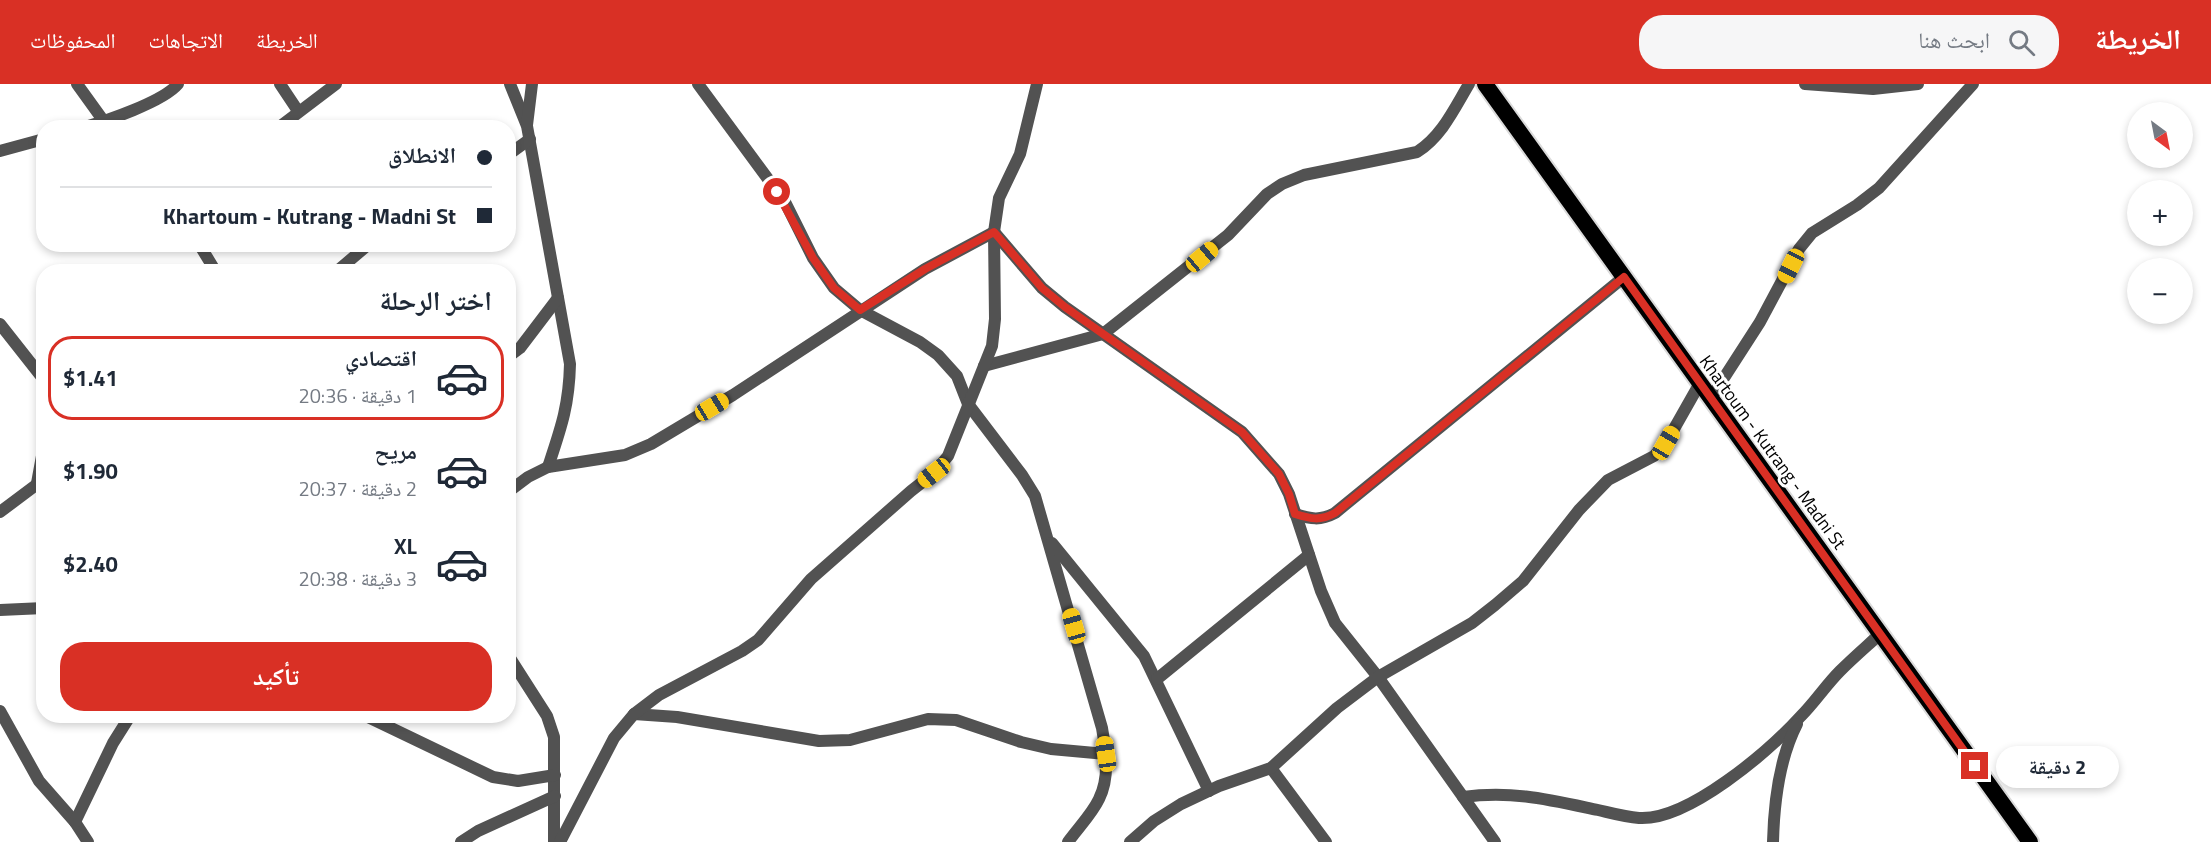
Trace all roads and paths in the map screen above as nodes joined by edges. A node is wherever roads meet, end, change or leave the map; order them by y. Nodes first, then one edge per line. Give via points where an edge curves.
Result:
1 (77, 84) edge
2 (178, 84) edge
3 (280, 84) edge
4 (336, 84) edge
5 (510, 84) edge
6 (532, 84) edge
7 (698, 84) edge
8 (1037, 84) edge
9 (1468, 84) edge
10 (1485, 84) edge
11 (1805, 84) edge
12 (1918, 84) edge
13 (1973, 84) edge
14 (298, 111) junction
15 (103, 120) edge
16 (114, 120) edge
17 (287, 120) edge
18 (529, 132) junction
19 (36, 141) edge
20 (516, 146) edge
21 (0, 151) edge
22 (994, 232) junction
23 (360, 252) edge
24 (345, 264) edge
25 (1624, 277) junction
26 (558, 298) junction
27 (860, 310) junction
28 (0, 324) edge
29 (1103, 334) junction
30 (516, 351) edge
31 (984, 366) junction
32 (36, 370) edge
33 (1700, 383) junction
34 (1711, 398) junction
35 (969, 404) junction
36 (548, 467) junction
37 (516, 486) edge
38 (36, 488) edge
39 (0, 512) edge
40 (1295, 514) junction
41 (1048, 538) junction
42 (1309, 555) junction
43 (36, 608) edge
44 (0, 610) edge
45 (1880, 634) junction
46 (516, 668) edge
47 (1378, 677) junction
48 (1157, 679) junction
49 (0, 711) edge
50 (634, 714) junction
51 (1800, 717) junction
52 (126, 723) edge
53 (381, 723) edge
54 (1106, 754) junction
55 (1272, 768) junction
56 (555, 775) junction
57 (1209, 791) junction
58 (555, 796) junction
59 (1463, 797) junction
60 (75, 822) junction
61 (88, 842) edge
62 (461, 842) edge
63 (554, 842) edge
64 (560, 842) edge
65 (1068, 842) edge
66 (1130, 842) edge
67 (1326, 842) edge
68 (1495, 842) edge
69 (1773, 842) edge
70 (2030, 842) edge

1 - 15 street
2 - 16 street
3 - 14 street
4 - 14 street
5 - 18 street
6 - 18 street
7 - 27 street via 784,202 813,258 834,288
8 - 22 street via 1020,154 999,198
9 - 29 street via 1430,144 1418,152 1304,175 1282,184 1219,243
10 - 25 highway, Khartoum - Kutrang - Madni St
11 - 12 street via 1873,89
13 - 34 street via 1879,188 1812,233 1798,249 1761,322
14 - 17 street
18 - 20 street
18 - 26 street
19 - 21 street
22 - 27 street
22 - 29 street via 1042,288
22 - 31 street via 995,319 992,346
23 - 24 street
25 - 33 highway, Khartoum - Kutrang - Madni St
25 - 40 street via 1335,513 1313,520
26 - 30 street
26 - 36 street via 570,364 569,392 565,418
27 - 35 street via 938,355 957,376
27 - 36 street via 733,395 651,444 625,455
28 - 32 street
29 - 31 street
29 - 40 street via 1242,432 1279,474
31 - 35 street
33 - 34 highway, Khartoum - Kutrang - Madni St
33 - 47 street via 1666,443 1654,456 1608,480 1523,581 1472,623
34 - 45 highway, Khartoum - Kutrang - Madni St
35 - 41 street via 1035,496
35 - 50 street via 948,456 934,473 811,579 758,640 659,695
36 - 37 street
38 - 39 street
40 - 42 street
41 - 48 street via 1125,630
41 - 54 street
42 - 47 street via 1335,623
42 - 48 street
43 - 44 street
45 - 51 street via 1839,672
45 - 70 highway, Khartoum - Kutrang - Madni St
46 - 56 street via 547,716 554,737
47 - 55 street via 1337,708
47 - 59 street
48 - 57 street
49 - 60 street via 39,782
50 - 54 street via 677,717 819,741 850,740 928,719 956,720 1051,749
50 - 64 street via 614,738
51 - 59 street via 1722,785 1695,802 1660,816 1639,818 1519,794
51 - 69 street via 1787,744 1780,774
52 - 60 street
53 - 56 street via 493,777 518,781
54 - 65 street via 1099,799
55 - 57 street
55 - 67 street
56 - 58 street
57 - 66 street via 1154,821
58 - 62 street
58 - 63 street
59 - 68 street
60 - 61 street

